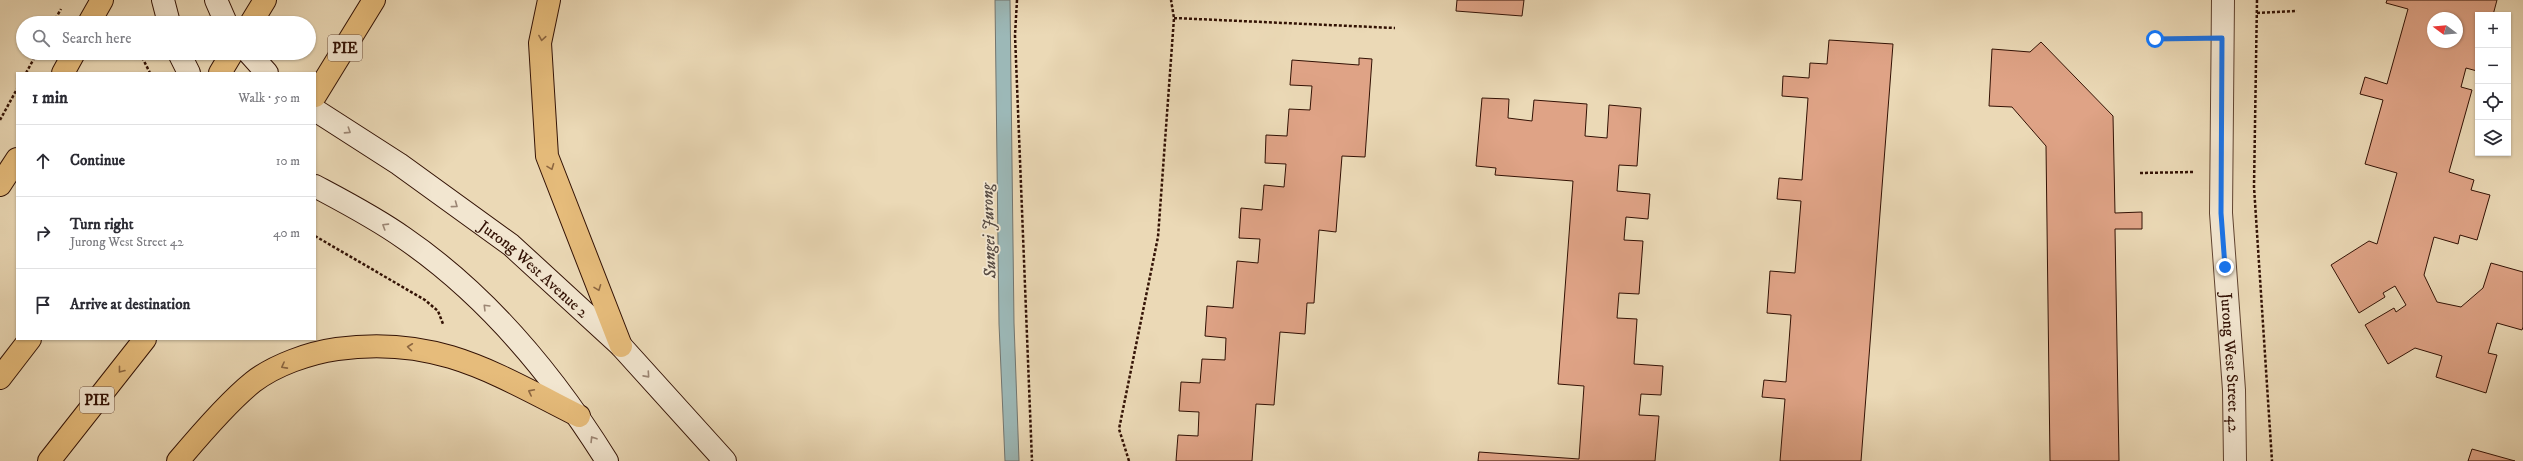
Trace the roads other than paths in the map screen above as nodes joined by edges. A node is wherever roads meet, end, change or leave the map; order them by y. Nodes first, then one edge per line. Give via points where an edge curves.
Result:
1 (102, 0) edge
2 (163, 0) edge
3 (216, 0) edge
4 (265, 0) edge
5 (374, 0) edge
6 (550, 0) edge
7 (2222, 6) edge
8 (94, 16) edge
9 (167, 16) edge
10 (223, 16) edge
11 (255, 16) edge
12 (70, 60) edge
13 (182, 60) edge
14 (228, 60) edge
15 (255, 60) edge
16 (64, 72) edge
17 (188, 72) edge
18 (221, 72) edge
19 (266, 72) edge
20 (316, 94) edge
21 (316, 111) edge
22 (16, 161) edge
23 (16, 183) edge
24 (0, 185) edge
25 (316, 187) edge
26 (0, 200) edge
27 (29, 340) edge
28 (144, 340) edge
29 (621, 346) junction
30 (0, 378) edge
31 (578, 416) junction
32 (49, 461) edge
33 (178, 461) edge
34 (607, 461) edge
35 (725, 461) edge
36 (2235, 461) edge

1 - 8 highway
2 - 9 main road
3 - 10 main road
4 - 11 highway
5 - 20 highway, PIE
6 -> 29 highway via 540,43 547,156
7 - 36 main road, Jurong West Street 42 via 2221,213 2234,390
12 - 16 highway
13 - 17 main road
14 - 18 highway
15 - 19 main road
21 -> 29 main road, Jurong West Avenue 2 via 399,164 511,245
22 - 24 highway
23 - 26 highway
31 -> 25 main road via 513,335 471,292 404,238
27 - 30 highway
28 -> 32 highway, PIE
29 -> 35 main road, Jurong West Avenue 2
31 -> 33 highway via 488,370 444,354 410,347 369,344 314,352 254,382 196,439
34 -> 31 main road

